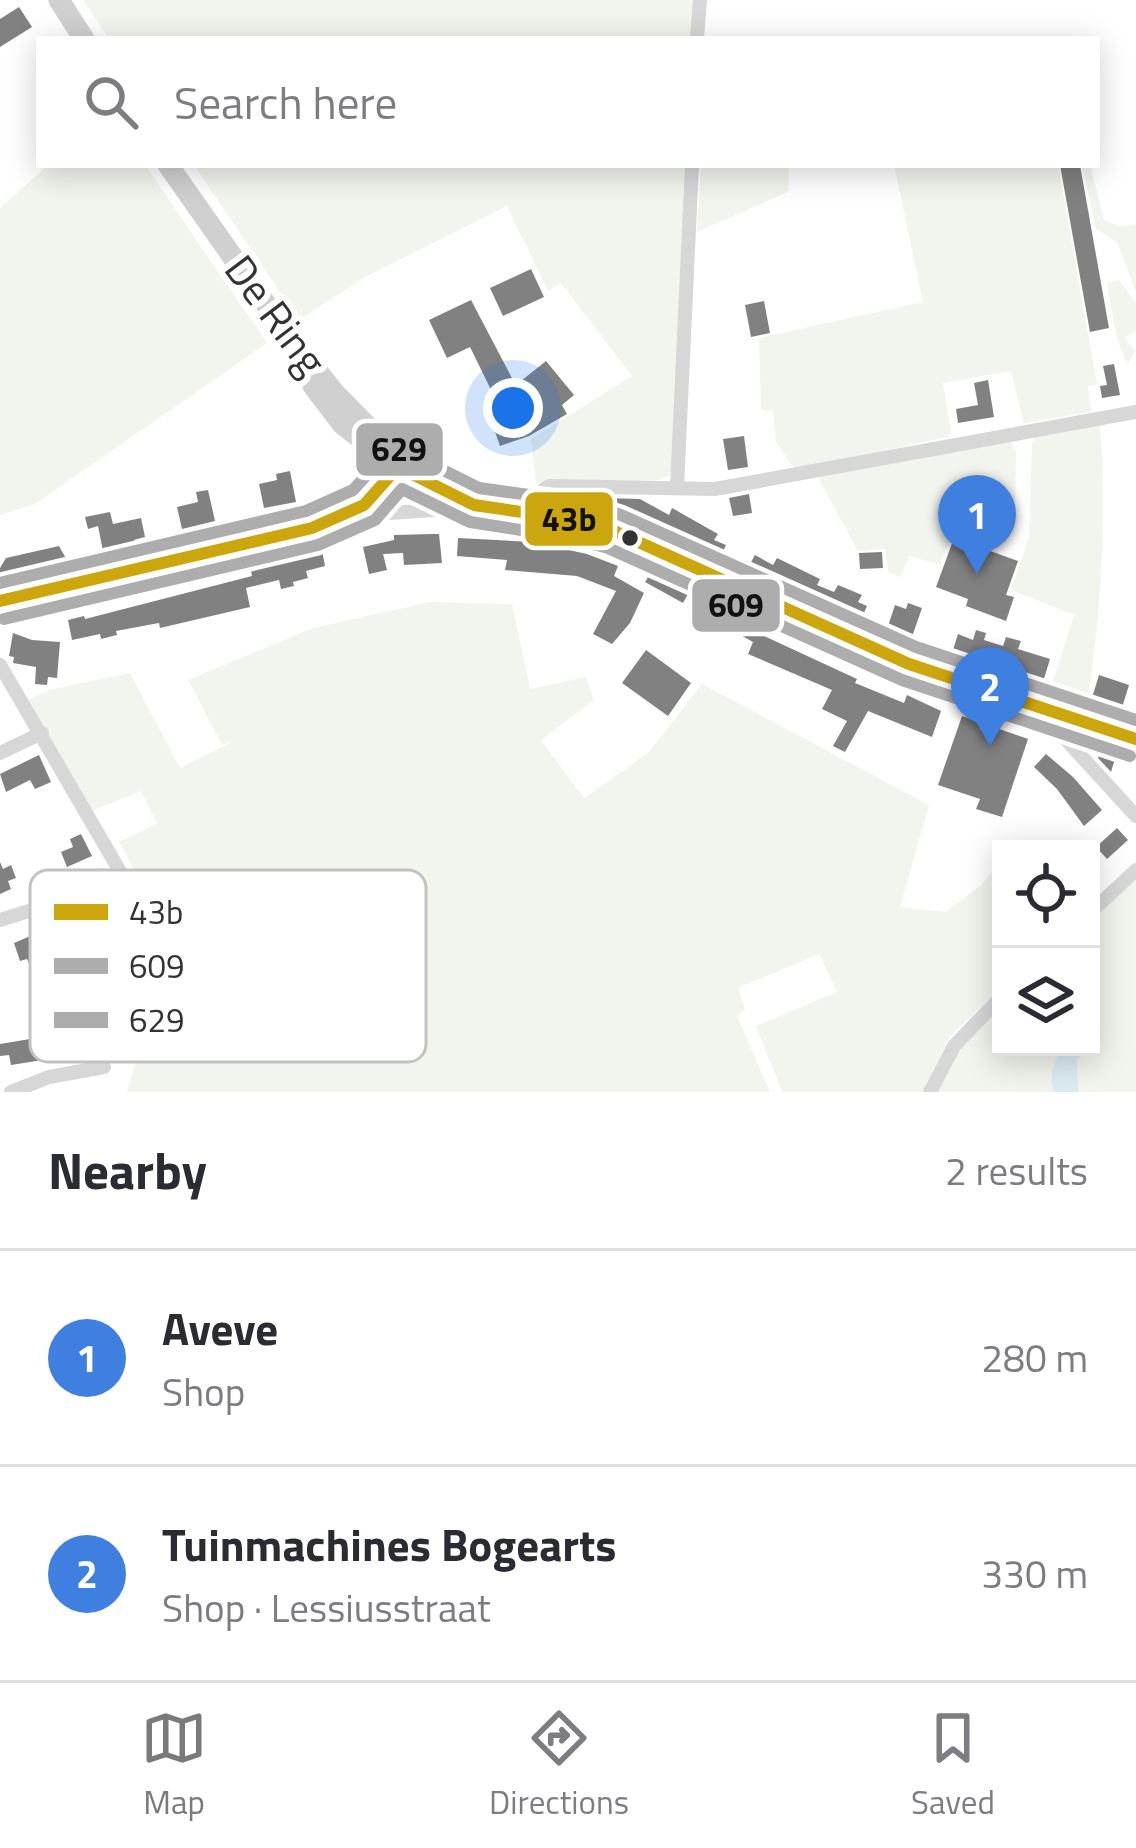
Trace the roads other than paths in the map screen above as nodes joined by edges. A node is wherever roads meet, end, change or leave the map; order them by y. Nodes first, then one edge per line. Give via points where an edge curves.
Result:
1 (59, 0) edge
2 (700, 0) edge
3 (82, 36) edge
4 (698, 36) edge
5 (170, 168) edge
6 (692, 168) edge
7 (282, 328) junction
8 (1136, 412) edge
9 (394, 459) junction
10 (677, 487) junction
11 (364, 505) junction
12 (449, 509) dead end
13 (533, 512) junction
14 (323, 524) junction
15 (0, 601) edge
16 (0, 665) edge
17 (1061, 716) junction
18 (42, 733) junction
19 (1136, 739) edge
20 (0, 753) edge
21 (1136, 816) edge
22 (120, 870) edge
23 (1136, 870) edge
24 (1100, 904) edge
25 (30, 911) edge
26 (0, 920) edge
27 (992, 1006) edge
28 (104, 1067) dead end
29 (11, 1092) edge
30 (930, 1092) edge

1 - 3 main road
2 - 4 street
5 - 7 main road, De Ring
6 - 10 street
7 - 9 main road, De Ring
7 - 9 main road, De Ring via 342,424
8 - 10 street via 716,489
9 - 11 main road
9 - 13 main road via 474,505
9 - 14 main road
10 - 13 street via 550,486
11 - 12 street via 374,514
11 - 14 main road
13 - 17 main road via 614,531 869,647
14 - 15 main road
16 - 18 street
17 - 19 main road
17 - 21 street via 1059,732
18 - 20 street
18 - 22 street
23 - 24 street
25 - 26 street
27 - 30 street via 954,1046
28 - 29 street

